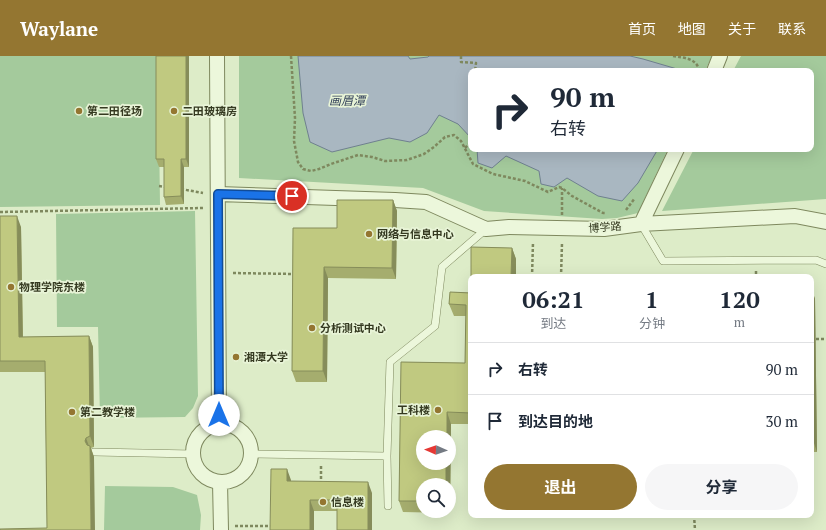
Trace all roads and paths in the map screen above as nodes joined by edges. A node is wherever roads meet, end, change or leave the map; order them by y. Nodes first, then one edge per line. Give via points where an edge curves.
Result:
1 (217, 56) edge
2 (291, 56) edge
3 (462, 56) edge
4 (673, 56) edge
5 (720, 56) edge
6 (475, 68) edge
7 (698, 68) edge
8 (715, 68) edge
9 (468, 145) edge
10 (465, 148) junction
11 (676, 152) edge
12 (159, 186) dead end
13 (170, 187) edge
14 (175, 188) edge
15 (562, 188) junction
16 (218, 194) junction
17 (637, 196) dead end
18 (204, 208) dead end
19 (0, 212) edge
20 (621, 212) dead end
21 (609, 213) dead end
22 (826, 222) edge
23 (562, 224) junction
24 (641, 224) junction
25 (533, 227) junction
26 (486, 230) junction
27 (826, 264) edge
28 (230, 273) dead end
29 (296, 274) edge
30 (532, 274) edge
31 (562, 274) edge
32 (816, 339) dead end
33 (826, 339) edge
34 (219, 425) junction
35 (94, 452) dead end
36 (193, 454) junction
37 (251, 454) junction
38 (321, 454) junction
39 (387, 456) junction
40 (220, 482) junction
41 (321, 485) edge
42 (388, 506) dead end
43 (694, 518) edge
44 (274, 526) edge
45 (221, 528) edge
46 (695, 530) edge

1 - 16 street
2 - 10 path via 294,141 302,169 320,169 358,155 385,161 407,160 424,154 445,137 454,135 462,140
3 - 6 path via 461,62 476,63
4 - 7 path via 692,60
5 - 8 street
9 - 10 path
10 - 15 path via 473,164 493,174 525,181 548,192
11 - 24 street
12 - 13 path
14 - 16 path
15 - 21 path via 597,210
15 - 23 path
16 - 26 street via 426,202
16 - 34 street
17 - 20 path via 627,210
18 - 19 path
22 - 24 street, 博学路 via 795,216
23 - 24 street, 博学路 via 604,229
23 - 25 street, 博学路
23 - 31 path
24 - 27 lane via 663,261 816,260
25 - 26 street, 博学路 via 509,226
25 - 30 path
26 - 39 lane via 442,267 435,326 390,362
28 - 29 path
32 - 33 path
34 - 36 street via 211,427 197,438
34 - 37 street via 229,425 238,429 245,436
35 - 36 lane
36 - 40 street via 199,471 205,477
37 - 38 lane
37 - 40 street via 245,471 230,481
38 - 39 lane
38 - 41 path
39 - 42 lane
40 - 45 street
43 - 46 path
44 - 45 path

